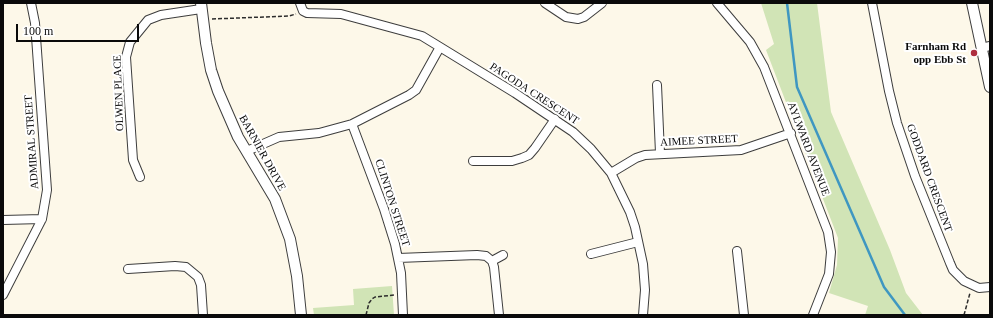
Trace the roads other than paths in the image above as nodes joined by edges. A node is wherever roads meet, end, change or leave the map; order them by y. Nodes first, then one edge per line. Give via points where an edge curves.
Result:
1 (31, 3) edge
2 (300, 3) edge
3 (545, 3) edge
4 (602, 3) edge
5 (717, 3) edge
6 (872, 3) edge
7 (972, 3) edge
8 (201, 6) edge
9 (440, 47) junction
10 (986, 47) edge
11 (657, 85) dead end
12 (990, 87) edge
13 (555, 119) junction
14 (352, 124) junction
15 (790, 133) junction
16 (247, 151) junction
17 (660, 153) junction
18 (473, 161) dead end
19 (610, 173) junction
20 (140, 177) dead end
21 (42, 219) junction
22 (3, 220) edge
23 (638, 242) junction
24 (737, 251) dead end
25 (591, 254) dead end
26 (503, 255) dead end
27 (398, 258) junction
28 (492, 261) junction
29 (128, 269) dead end
30 (990, 287) edge
31 (3, 295) edge
32 (203, 315) edge
33 (301, 315) edge
34 (403, 315) edge
35 (498, 315) edge
36 (643, 315) edge
37 (744, 315) edge
38 (813, 315) edge

1 - 21 street, ADMIRAL STREET via 35,23 47,190
2 - 9 street, PAGODA CRESCENT via 303,11 311,14 341,14 359,18 414,33
3 - 4 street via 566,17 578,19
5 - 15 street, AYLWARD AVENUE via 758,55
6 - 30 street, GODDARD CRESCENT via 889,91 906,152 953,270 973,286
7 - 10 street
8 - 16 street, BARNIER DRIVE via 214,80 229,119
8 - 20 street, OLWEN PLACE via 148,20 130,42 126,57 133,160
9 - 13 street, PAGODA CRESCENT
9 - 14 street via 416,90
10 - 12 street
11 - 17 street
13 - 18 street via 529,155 512,161
13 - 19 street, PAGODA CRESCENT via 591,149
14 - 16 street via 319,133 279,137
14 - 27 street, CLINTON STREET via 384,209
15 - 17 street, AIMEE STREET via 741,150
15 - 38 street, AYLWARD AVENUE via 831,242 829,274
16 - 33 street, BARNIER DRIVE via 275,199 290,239
17 - 19 street, AIMEE STREET via 636,158
19 - 23 street, PAGODA CRESCENT via 630,212
21 - 22 street
21 - 31 street, ADMIRAL STREET
23 - 25 street
23 - 36 street, PAGODA CRESCENT via 645,290
24 - 37 street
26 - 28 street
27 - 28 street via 477,255 486,256
27 - 34 street, CLINTON STREET
28 - 35 street
29 - 32 street via 186,267 198,277

